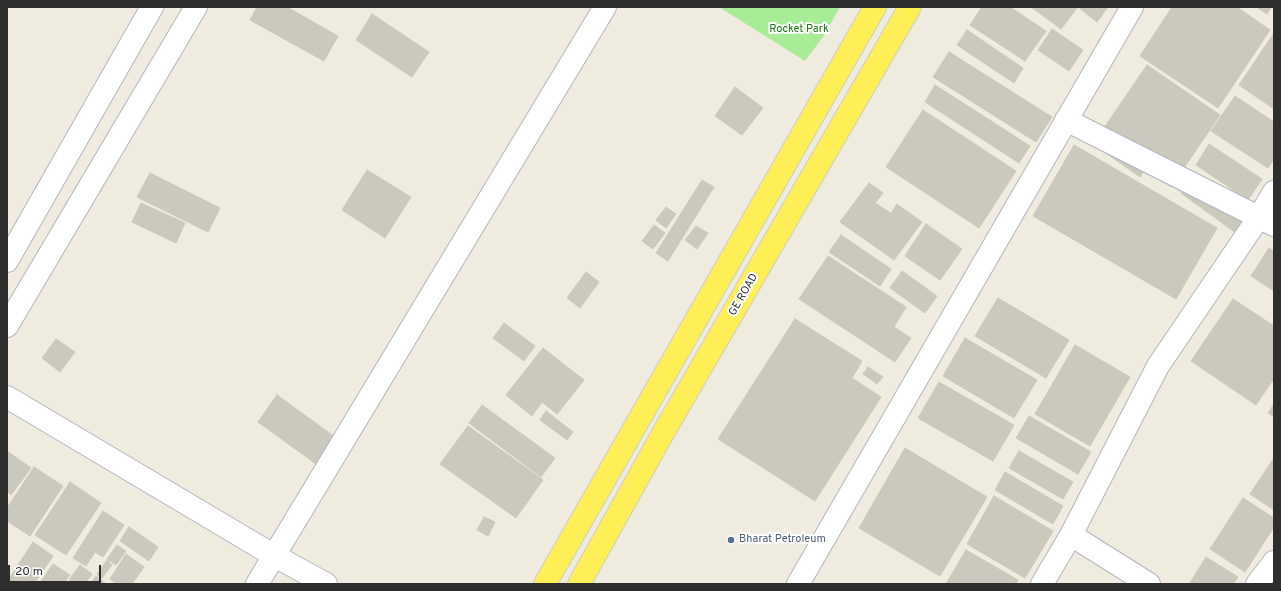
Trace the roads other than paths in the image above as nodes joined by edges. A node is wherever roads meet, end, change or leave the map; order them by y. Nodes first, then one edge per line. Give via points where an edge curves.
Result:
1 (152, 7) edge
2 (196, 7) edge
3 (605, 7) edge
4 (875, 7) edge
5 (910, 7) edge
6 (1132, 7) edge
7 (1066, 120) junction
8 (1274, 192) edge
9 (1266, 221) edge
10 (7, 261) edge
11 (7, 326) edge
12 (7, 397) edge
13 (1071, 535) junction
14 (273, 555) junction
15 (1274, 562) edge
16 (257, 584) edge
17 (326, 584) edge
18 (545, 584) edge
19 (579, 584) edge
20 (798, 584) edge
21 (1042, 584) edge
22 (1149, 584) edge
23 (1258, 584) edge

1 - 10 street
2 - 11 street
3 - 14 street
4 - 18 main road
5 - 19 main road, GE ROAD via 662,435
6 - 7 street
7 - 9 street
7 - 20 street
8 - 9 street
9 - 13 street via 1158,366
12 - 14 street
13 - 21 street
13 - 22 street
14 - 16 street
14 - 17 street
15 - 23 street

